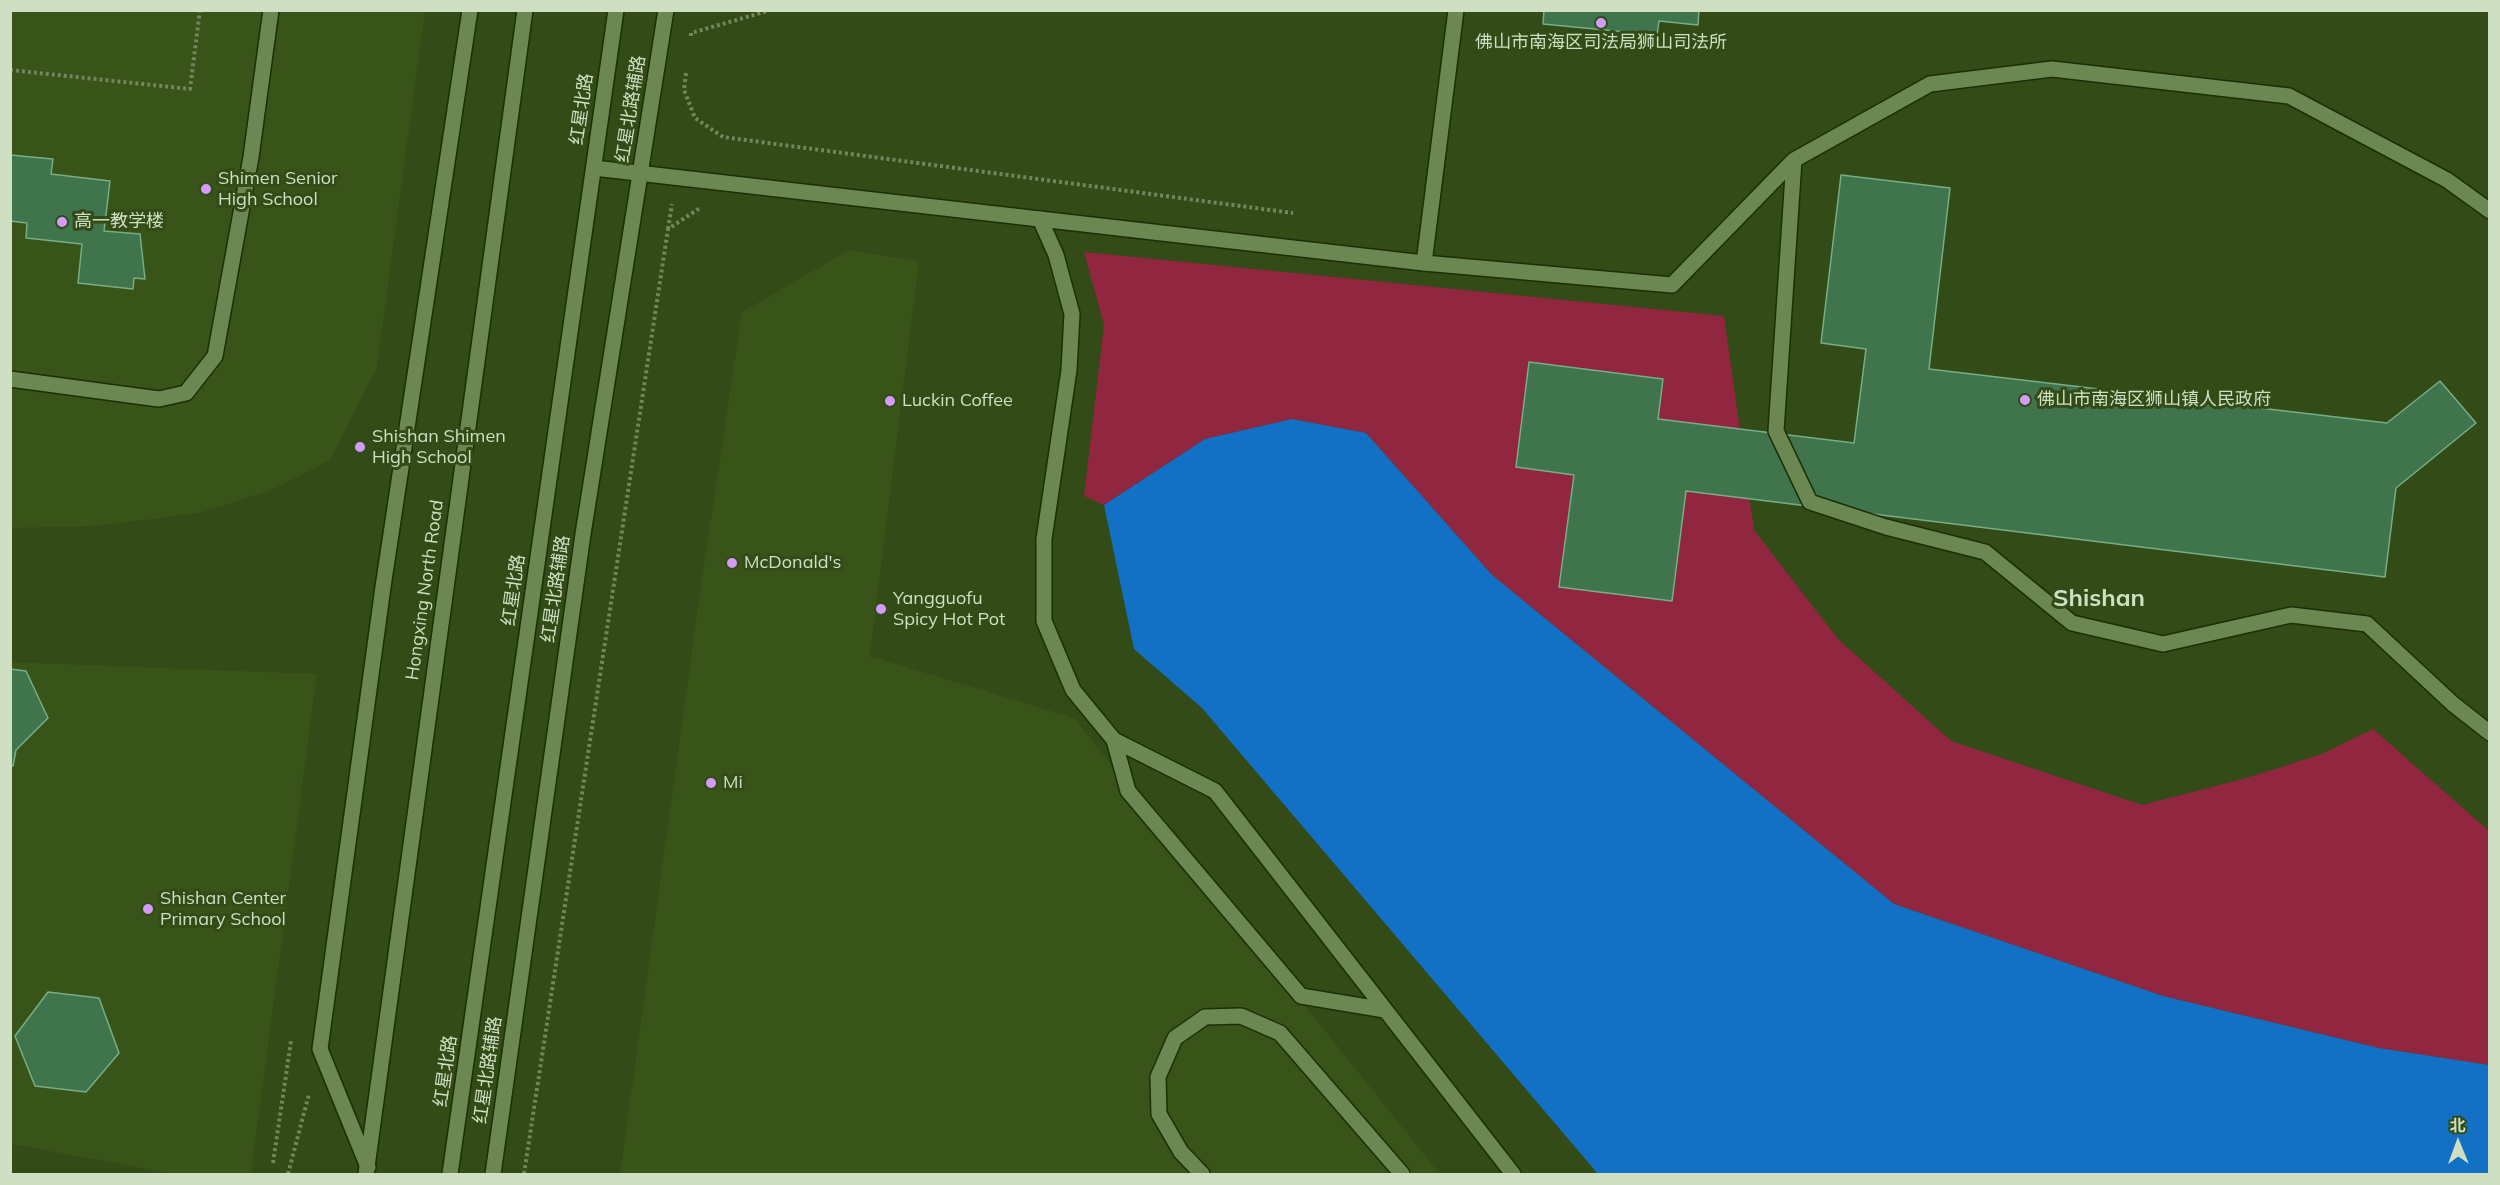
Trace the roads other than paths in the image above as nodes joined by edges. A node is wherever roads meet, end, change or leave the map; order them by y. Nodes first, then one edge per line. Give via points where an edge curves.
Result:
1 (271, 10) edge
2 (470, 10) edge
3 (525, 10) edge
4 (616, 10) edge
5 (666, 10) edge
6 (1456, 10) edge
7 (1794, 160) junction
8 (594, 168) junction
9 (641, 174) junction
10 (2490, 211) edge
11 (1040, 219) junction
12 (1424, 263) junction
13 (10, 379) edge
14 (2490, 733) edge
15 (1114, 740) junction
16 (1385, 1010) junction
17 (367, 1171) edge
18 (1397, 1173) edge
19 (450, 1174) edge
20 (493, 1174) edge
21 (1202, 1174) edge
22 (1513, 1174) edge

1 - 13 main road via 251,157 214,356 186,393 159,399
2 - 17 main road via 385,576 320,1049
3 - 17 main road, Hongxing North Road
4 - 8 main road, 红星北路
5 - 9 main road, 红星北路辅路
6 - 12 main road
7 - 10 main road via 1930,84 2052,69 2289,96 2447,180
7 - 12 main road via 1672,285
7 - 14 main road via 1776,431 1810,502 1886,527 1985,552 2073,623 2163,644 2291,615 2367,624
8 - 9 main road
8 - 19 main road, 红星北路
9 - 11 main road
9 - 20 main road, 红星北路辅路 via 583,534
11 - 12 main road
11 - 15 main road via 1056,255 1072,314 1069,370 1044,539 1044,621 1073,690
15 - 16 main road via 1215,791
15 - 16 main road via 1128,791 1301,996
16 - 22 main road
18 - 21 main road via 1280,1033 1241,1016 1205,1017 1175,1038 1158,1077 1159,1114 1180,1152

